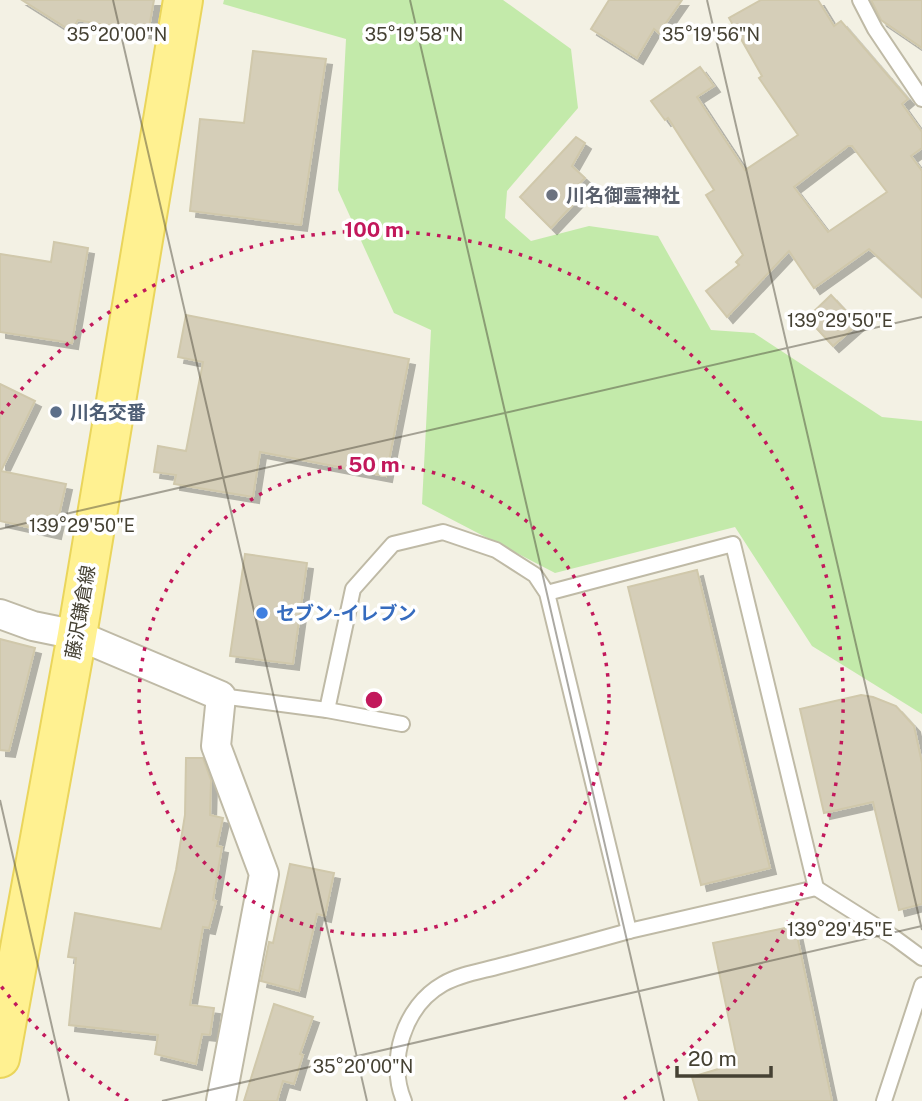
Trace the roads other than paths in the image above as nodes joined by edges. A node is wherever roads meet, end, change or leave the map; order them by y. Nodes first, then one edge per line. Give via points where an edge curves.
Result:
1 (183, 0) edge
2 (860, 0) edge
3 (922, 99) edge
4 (547, 593) junction
5 (0, 614) edge
6 (77, 635) junction
7 (221, 696) junction
8 (327, 710) junction
9 (402, 723) dead end
10 (816, 888) junction
11 (629, 931) junction
12 (922, 958) edge
13 (922, 985) edge
14 (0, 1058) edge
15 (221, 1101) edge
16 (404, 1101) edge
17 (884, 1101) edge

1 - 6 main road, 藤沢鎌倉線
2 - 3 lane
4 - 8 lane via 535,575 496,550 443,532 393,544 353,589
4 - 10 lane via 733,544
4 - 11 lane
5 - 6 street
6 - 7 street
6 - 14 main road, 藤沢鎌倉線
7 - 8 lane
7 - 15 street via 216,746 264,874
8 - 9 lane
10 - 11 lane
10 - 12 lane
11 - 16 lane via 443,984 414,1012 404,1031 398,1071
13 - 17 lane

